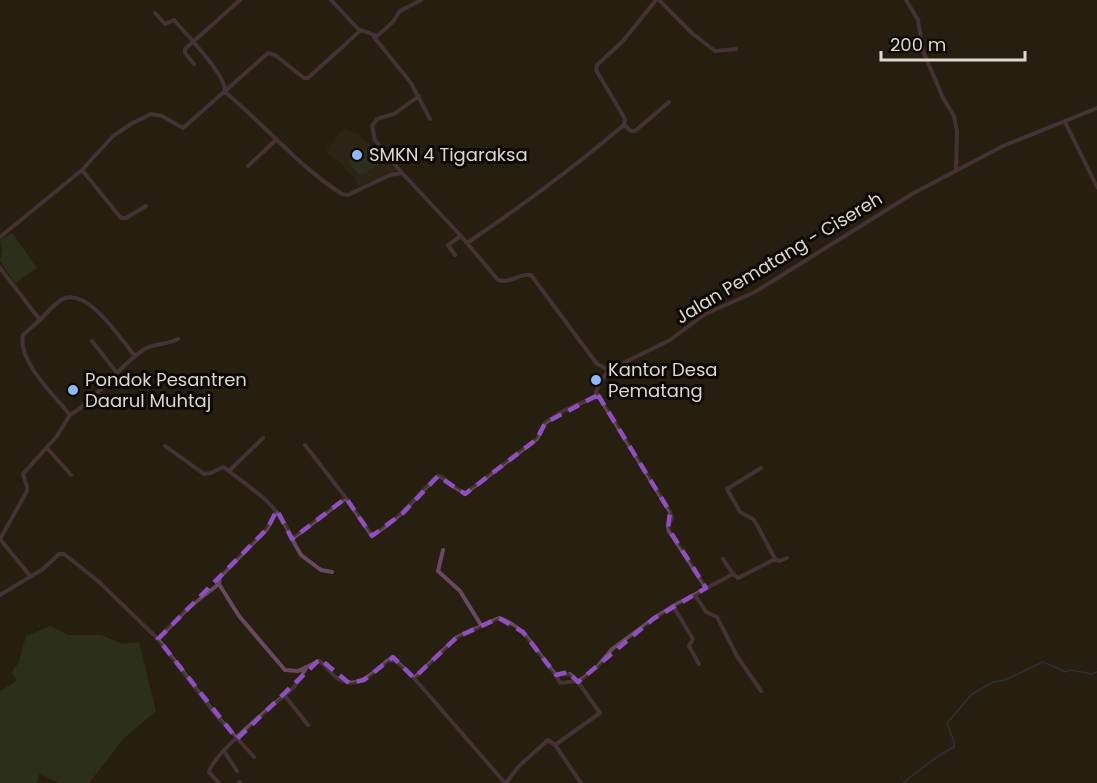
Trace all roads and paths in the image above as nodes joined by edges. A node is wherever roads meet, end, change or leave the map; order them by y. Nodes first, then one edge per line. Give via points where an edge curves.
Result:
1 (240, 0) edge
2 (331, 0) edge
3 (421, 0) edge
4 (657, 0) edge
5 (906, 0) edge
6 (155, 13) dead end
7 (360, 31) junction
8 (373, 36) junction
9 (194, 42) junction
10 (736, 49) dead end
11 (194, 64) dead end
12 (225, 92) junction
13 (419, 96) junction
14 (669, 102) dead end
15 (1097, 108) edge
16 (430, 119) dead end
17 (1065, 122) junction
18 (624, 125) junction
19 (276, 139) junction
20 (248, 166) dead end
21 (82, 170) junction
22 (956, 171) junction
23 (402, 173) junction
24 (1097, 187) edge
25 (146, 206) dead end
26 (461, 236) junction
27 (0, 237) edge
28 (467, 243) junction
29 (455, 255) dead end
30 (0, 268) edge
31 (40, 320) junction
32 (178, 339) dead end
33 (92, 341) dead end
34 (135, 356) junction
35 (609, 370) junction
36 (117, 373) junction
37 (598, 395) junction
38 (70, 416) junction
39 (263, 438) dead end
40 (305, 445) dead end
41 (165, 446) dead end
42 (47, 448) junction
43 (761, 468) dead end
44 (229, 471) junction
45 (71, 475) dead end
46 (346, 498) junction
47 (277, 510) junction
48 (1, 537) edge
49 (292, 539) junction
50 (443, 550) dead end
51 (787, 558) dead end
52 (723, 559) dead end
53 (775, 559) junction
54 (332, 572) dead end
55 (733, 574) junction
56 (31, 577) junction
57 (219, 584) junction
58 (706, 588) junction
59 (0, 595) edge
60 (695, 595) junction
61 (673, 606) junction
62 (481, 625) junction
63 (158, 639) junction
64 (699, 664) dead end
65 (306, 667) junction
66 (556, 675) junction
67 (414, 678) junction
68 (578, 681) junction
69 (761, 691) dead end
70 (285, 696) junction
71 (308, 725) dead end
72 (237, 739) junction
73 (555, 745) junction
74 (224, 751) junction
75 (254, 757) dead end
76 (237, 771) dead end
77 (219, 783) edge
78 (506, 783) edge
79 (581, 783) edge

1 - 9 street
2 - 7 street
3 - 8 street via 400,11 388,27
4 - 10 street via 715,51
4 - 18 street via 597,65 596,70 625,119
5 - 22 street via 918,20 923,51 954,116
6 - 9 street via 165,24 174,20
7 - 8 street
7 - 12 street via 308,78 268,53
8 - 13 street
9 - 11 street via 185,51
9 - 12 street via 224,82
12 - 19 street
12 - 21 street via 182,128 158,115 145,116 113,136
13 - 16 street
13 - 23 street via 394,114 377,119 372,126 375,140
14 - 18 street via 635,131
15 - 17 street, Jalan Pematang - Cisereh
17 - 22 street, Jalan Pematang - Cisereh
17 - 24 street
18 - 28 street via 535,197
19 - 20 street
19 - 23 street via 344,195
21 - 25 street via 121,218
21 - 27 street
22 - 35 street, Jalan Pematang - Cisereh via 755,292 705,314 670,340
23 - 26 street
26 - 28 street
26 - 29 street via 448,245
28 - 35 street via 498,280 506,282 531,275 597,364
30 - 31 street
31 - 34 street via 64,298 81,300 95,309
31 - 38 street via 23,335 23,351
32 - 34 street via 150,346
33 - 36 street
34 - 36 street
35 - 37 street via 597,388
36 - 38 street
37 - 46 street via 545,423 537,439 466,493 438,476 403,513 374,534
37 - 58 street via 670,513 669,531
38 - 42 street
39 - 44 street
40 - 46 street
41 - 44 street via 204,474 221,467
42 - 45 street
42 - 48 street via 23,474 27,491
43 - 53 street via 727,489 740,512 753,519
44 - 47 street
46 - 49 street
47 - 49 street
47 - 57 street via 267,529 220,577
48 - 56 street via 0,541
49 - 54 street via 301,555 321,570
50 - 62 street via 438,571 460,591
51 - 53 street
52 - 55 street
53 - 55 street via 740,578
55 - 58 street
56 - 59 street
56 - 63 street via 64,554
57 - 63 street
57 - 65 street via 282,669 293,672
58 - 60 street
60 - 61 street
60 - 69 street via 706,612 718,618 736,656
61 - 64 street via 692,637 688,646
61 - 68 street via 612,649
62 - 66 street via 499,618 518,628
62 - 67 street via 458,637
63 - 72 street
65 - 67 street via 321,662 336,677 354,683 394,660
65 - 70 street
66 - 68 street via 570,674
66 - 68 street via 560,683
67 - 78 street
68 - 73 street via 600,712
70 - 71 street
70 - 72 street
72 - 74 street
72 - 75 street
73 - 78 street via 547,740
73 - 79 street
74 - 76 street
74 - 77 street via 209,769

